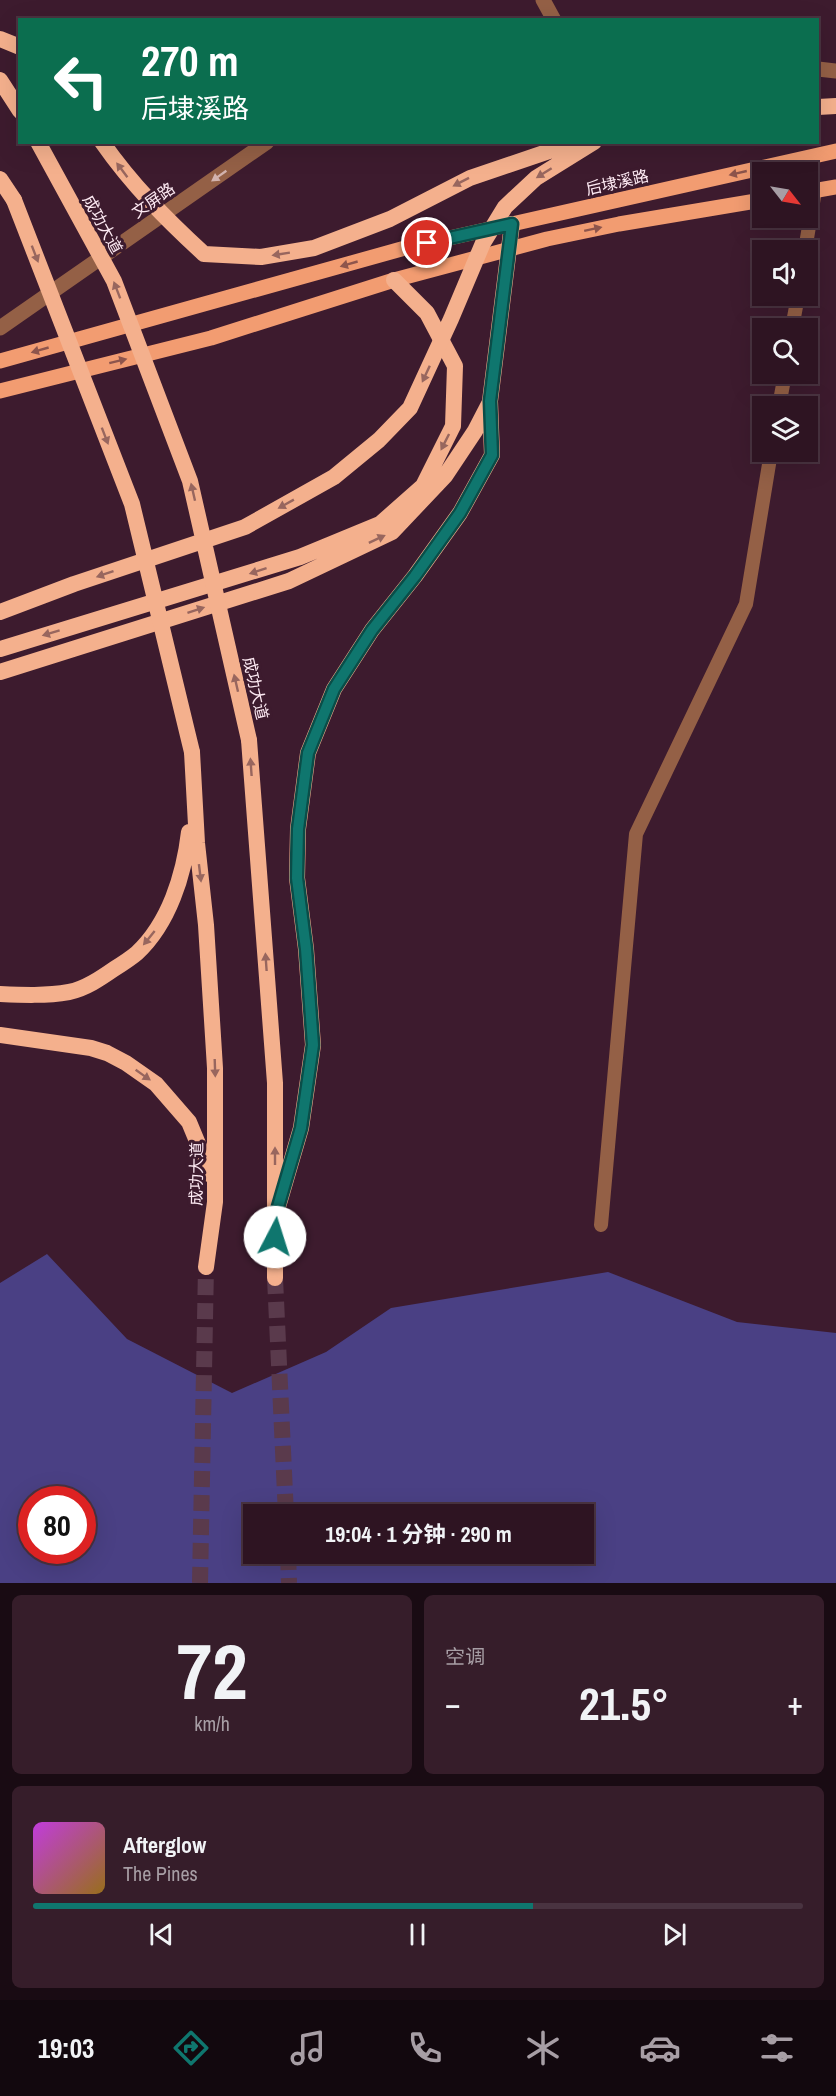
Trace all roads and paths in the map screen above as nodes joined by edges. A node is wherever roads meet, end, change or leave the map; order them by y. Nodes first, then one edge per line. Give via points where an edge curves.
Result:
1 (543, 0) edge
2 (553, 18) edge
3 (0, 39) edge
4 (18, 46) edge
5 (819, 69) edge
6 (836, 71) edge
7 (0, 80) edge
8 (819, 106) edge
9 (836, 106) edge
10 (18, 108) edge
11 (39, 144) edge
12 (103, 144) edge
13 (264, 144) edge
14 (570, 144) edge
15 (591, 144) edge
16 (836, 151) edge
17 (0, 180) edge
18 (836, 188) edge
19 (818, 191) edge
20 (752, 202) edge
21 (512, 224) junction
22 (510, 249) junction
23 (394, 280) junction
24 (0, 328) edge
25 (0, 361) edge
26 (0, 391) edge
27 (490, 401) junction
28 (769, 462) edge
29 (0, 612) edge
30 (0, 649) edge
31 (0, 672) edge
32 (194, 784) junction
33 (0, 994) edge
34 (0, 1035) edge
35 (214, 1182) junction
36 (275, 1217) junction
37 (601, 1225) dead end
38 (206, 1267) tunnel mouth
39 (275, 1278) tunnel mouth

1 - 2 street
3 - 4 highway
5 - 6 street
7 - 10 highway
8 - 9 highway
36 -> 11 highway, 成功大道, bridge via 275,1083 249,740 190,481 114,281
14 -> 12 highway, bridge via 470,178 390,219 314,248 261,257 204,254 158,212
13 -> 24 street, 文屏路
15 -> 29 highway, bridge via 536,178 505,207 483,243 410,408 334,477 245,527
16 -> 21 main road, 后埭溪路
17 -> 32 highway, 成功大道, bridge via 14,200 132,504 192,752
18 - 19 main road
22 -> 20 main road via 619,224
21 - 22 highway
21 -> 25 main road, 后埭溪路 via 405,248
22 - 23 main road
22 - 27 highway
26 -> 23 main road via 211,338
23 -> 30 highway via 427,313 455,366 453,426 423,486 380,524 300,557
31 -> 27 highway via 289,581 392,532 445,476
27 - 36 highway via 492,455 460,513 372,630 334,689 308,753 298,829 297,878 313,1045 301,1128
28 - 37 lane via 746,604 636,834
32 -> 33 highway via 187,852 174,895 160,924 137,953 99,980 71,991 31,996
32 -> 35 highway, 成功大道 via 215,1068
34 -> 35 highway via 91,1048 126,1063 156,1084 189,1122
35 - 38 highway, 成功大道
36 - 39 highway, 成功大道

